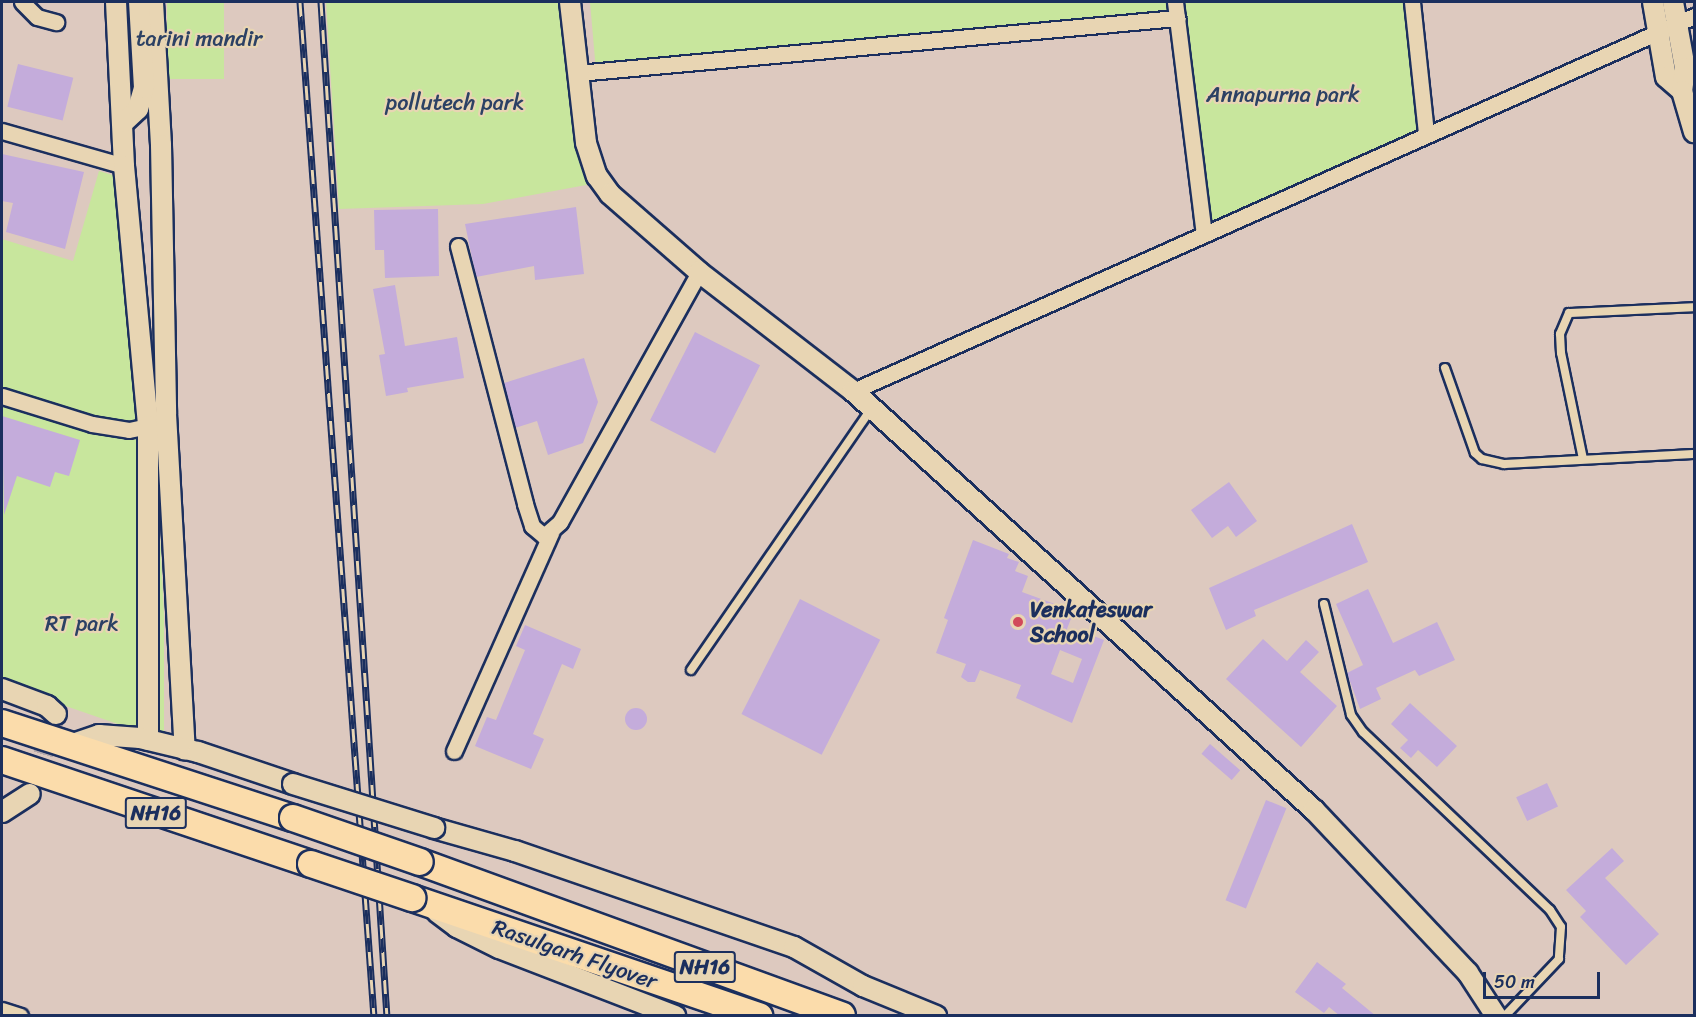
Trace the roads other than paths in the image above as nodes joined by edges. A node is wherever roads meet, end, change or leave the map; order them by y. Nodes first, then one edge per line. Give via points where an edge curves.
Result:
1 (22, 2) edge
2 (116, 2) edge
3 (139, 2) edge
4 (153, 2) edge
5 (570, 2) edge
6 (1175, 2) edge
7 (1412, 2) edge
8 (1653, 2) edge
9 (1673, 2) edge
10 (1177, 18) junction
11 (1685, 20) edge
12 (56, 22) dead end
13 (1656, 32) junction
14 (578, 73) junction
15 (144, 88) junction
16 (1682, 91) junction
17 (159, 121) junction
18 (123, 122) junction
19 (2, 131) edge
20 (1695, 132) edge
21 (1426, 134) junction
22 (124, 166) junction
23 (1204, 234) junction
24 (458, 246) dead end
25 (699, 272) junction
26 (1695, 307) edge
27 (1445, 368) dead end
28 (853, 391) junction
29 (2, 396) edge
30 (872, 408) junction
31 (148, 426) junction
32 (1695, 454) edge
33 (1583, 459) junction
34 (551, 533) junction
35 (1324, 604) dead end
36 (691, 670) dead end
37 (2, 689) edge
38 (56, 714) dead end
39 (2, 723) edge
40 (148, 740) junction
41 (70, 746) junction
42 (185, 749) junction
43 (453, 752) dead end
44 (2, 760) edge
45 (30, 794) tunnel mouth
46 (2, 812) edge
47 (418, 900) junction
48 (1468, 973) junction
49 (2, 1010) edge
50 (20, 1016) edge
51 (675, 1016) edge
52 (759, 1016) edge
53 (842, 1016) edge
54 (936, 1016) edge
55 (1487, 1016) edge
56 (1496, 1016) edge
57 (1505, 1016) edge

1 - 12 street via 37,17
2 - 18 street
3 - 15 street
4 - 17 street
5 - 14 street
6 - 10 street
7 - 21 street
8 - 13 street
9 - 11 street
10 - 14 street
10 - 23 street
11 - 13 street
11 - 16 street
13 - 16 street via 1666,77
13 - 21 street
14 - 25 street via 586,143 597,176 610,194
15 - 17 street
15 - 18 street via 138,109
16 - 20 street
17 - 42 street via 166,414
18 - 22 street
19 - 22 street
21 - 23 street
22 - 31 street
23 - 28 street
24 - 34 street via 532,526 544,536
25 - 28 street
25 - 34 street
26 - 33 lane via 1569,313 1560,334
27 - 33 lane via 1475,453 1482,459 1504,464
28 - 30 street
29 - 31 street via 92,424 129,430
30 - 36 lane
30 - 48 street via 1314,810
31 - 40 street
32 - 33 lane
34 - 43 street
35 - 57 lane via 1351,715 1363,732 1550,910 1561,927 1559,959
37 - 38 street via 46,706
39 - 41 highway, NH16
40 - 41 street via 99,735
40 - 42 street
41 - 53 highway, Rasulgarh Flyover / NH16, bridge via 420,862
42 - 54 street, bridge via 515,851 794,947 863,986
44 - 47 highway, NH16, bridge
45 - 46 street
47 - 51 street via 457,927 500,948
47 - 52 highway, Rasulgarh Flyover / NH16
48 - 55 street
48 - 56 street
49 - 50 street

